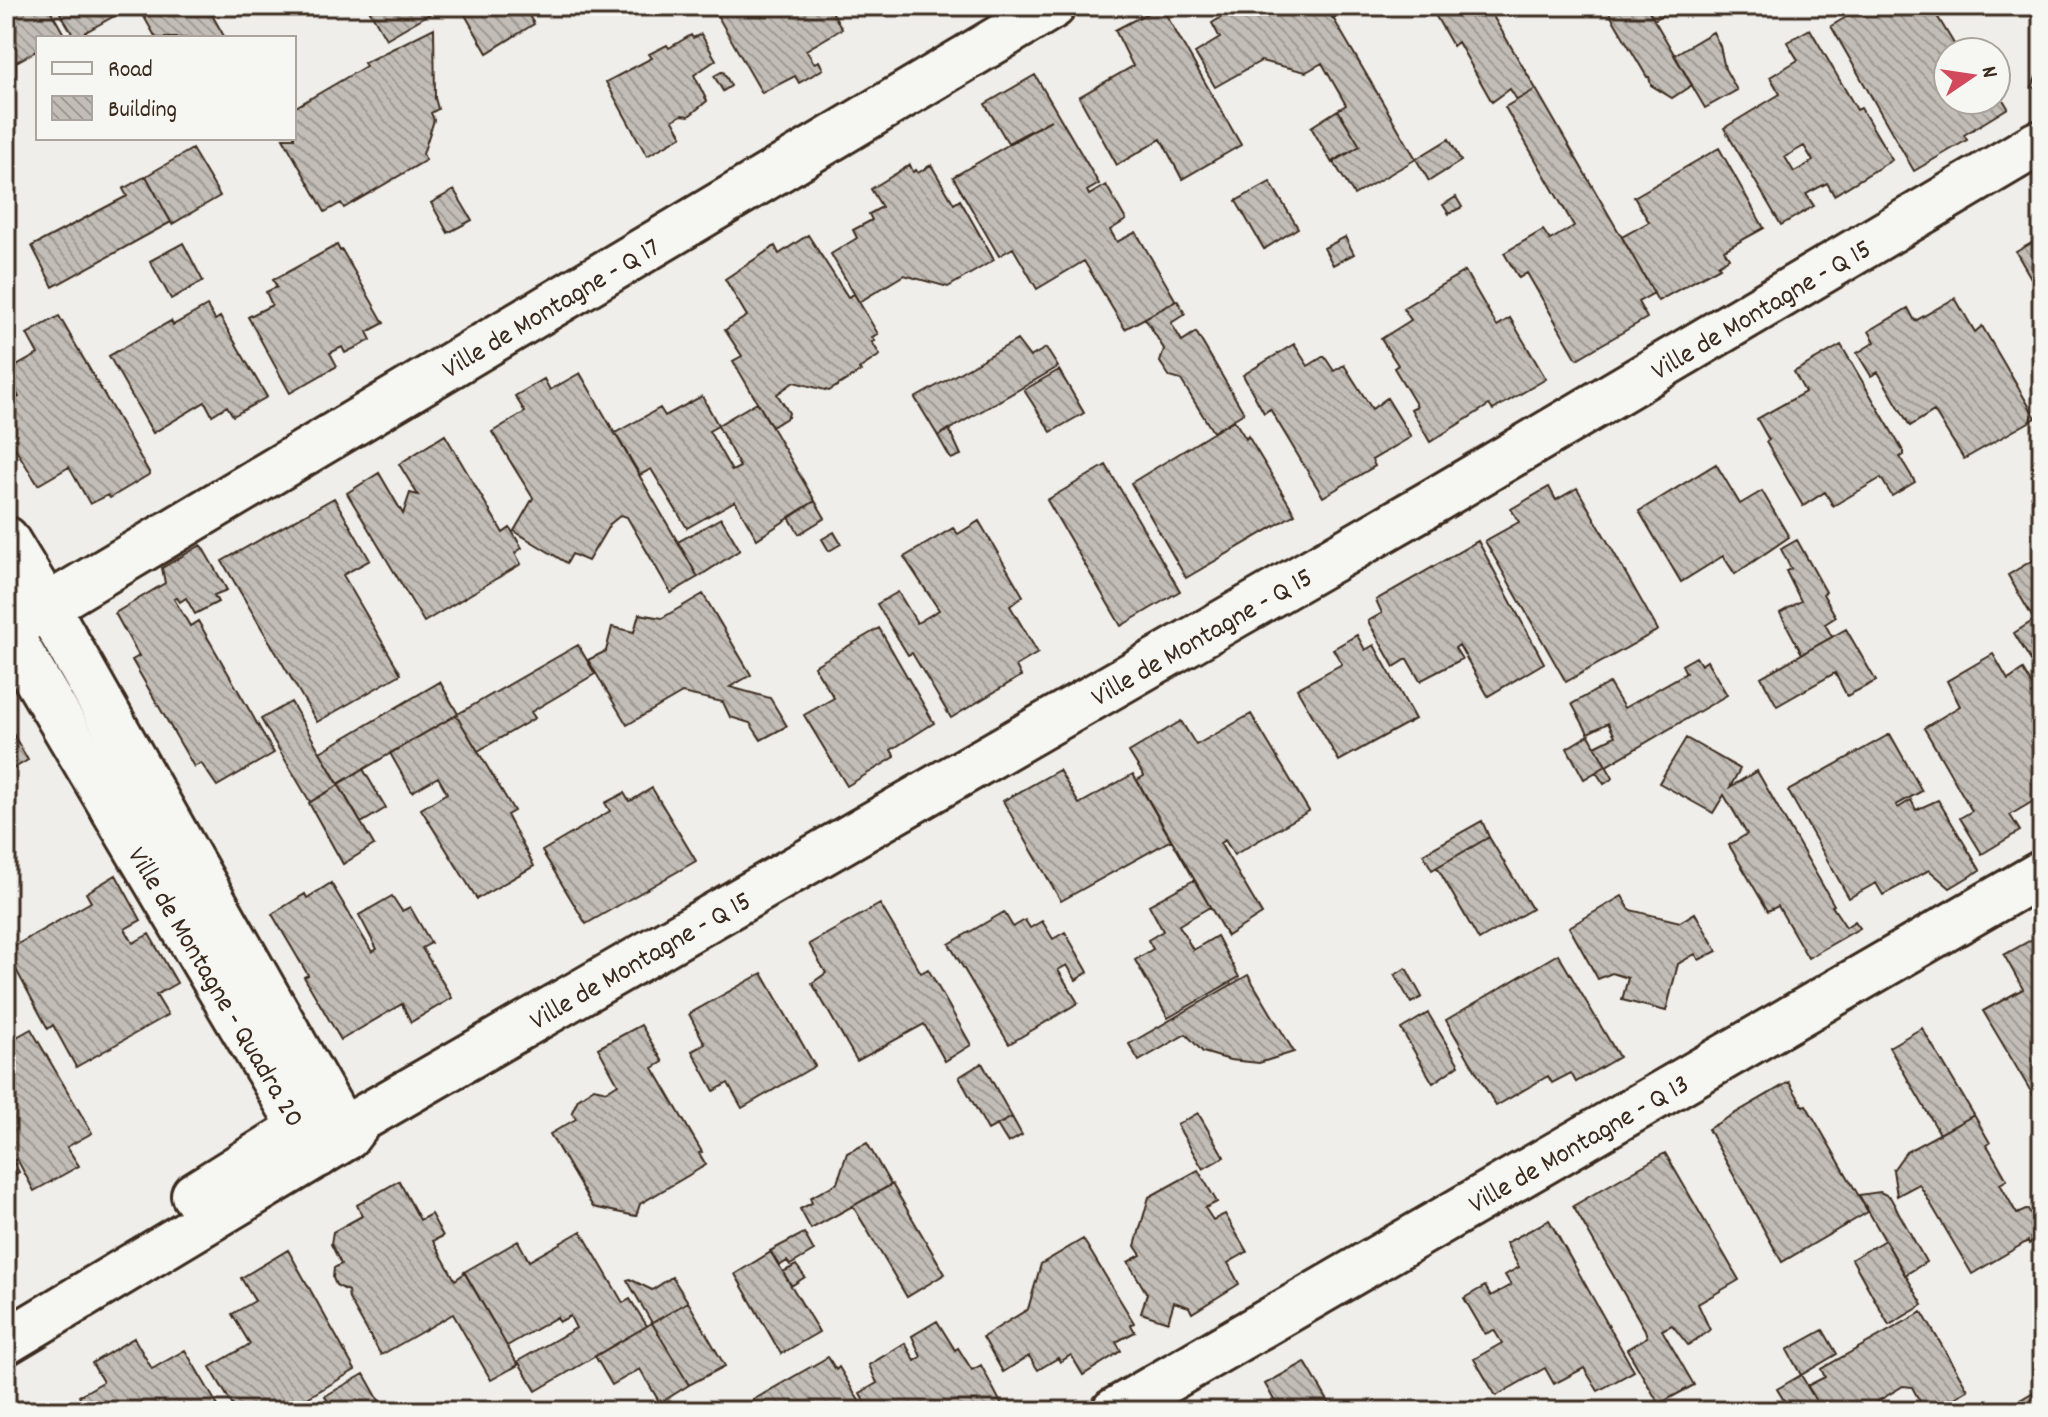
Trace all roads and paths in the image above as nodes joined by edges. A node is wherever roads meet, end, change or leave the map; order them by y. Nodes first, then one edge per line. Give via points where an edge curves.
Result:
1 (1053, 6) edge
2 (2037, 144) dead end
3 (6, 539) edge
4 (46, 605) junction
5 (6, 629) edge
6 (2042, 873) edge
7 (332, 1131) junction
8 (6, 1314) edge
9 (6, 1342) edge
10 (1114, 1411) edge

1 - 4 street, Ville de Montagne - Q 17
2 - 7 street, Ville de Montagne - Q 15 via 1419,510
3 - 4 street, Ville de Montagne - Quadra 20
4 - 5 street, Ville de Montagne - Q 17
4 - 7 street, Ville de Montagne - Quadra 20
5 - 7 street, Ville de Montagne - Quadra 20
6 - 10 street, Ville de Montagne - Q 13
7 - 8 street, Ville de Montagne - Quadra 20
7 - 9 street

